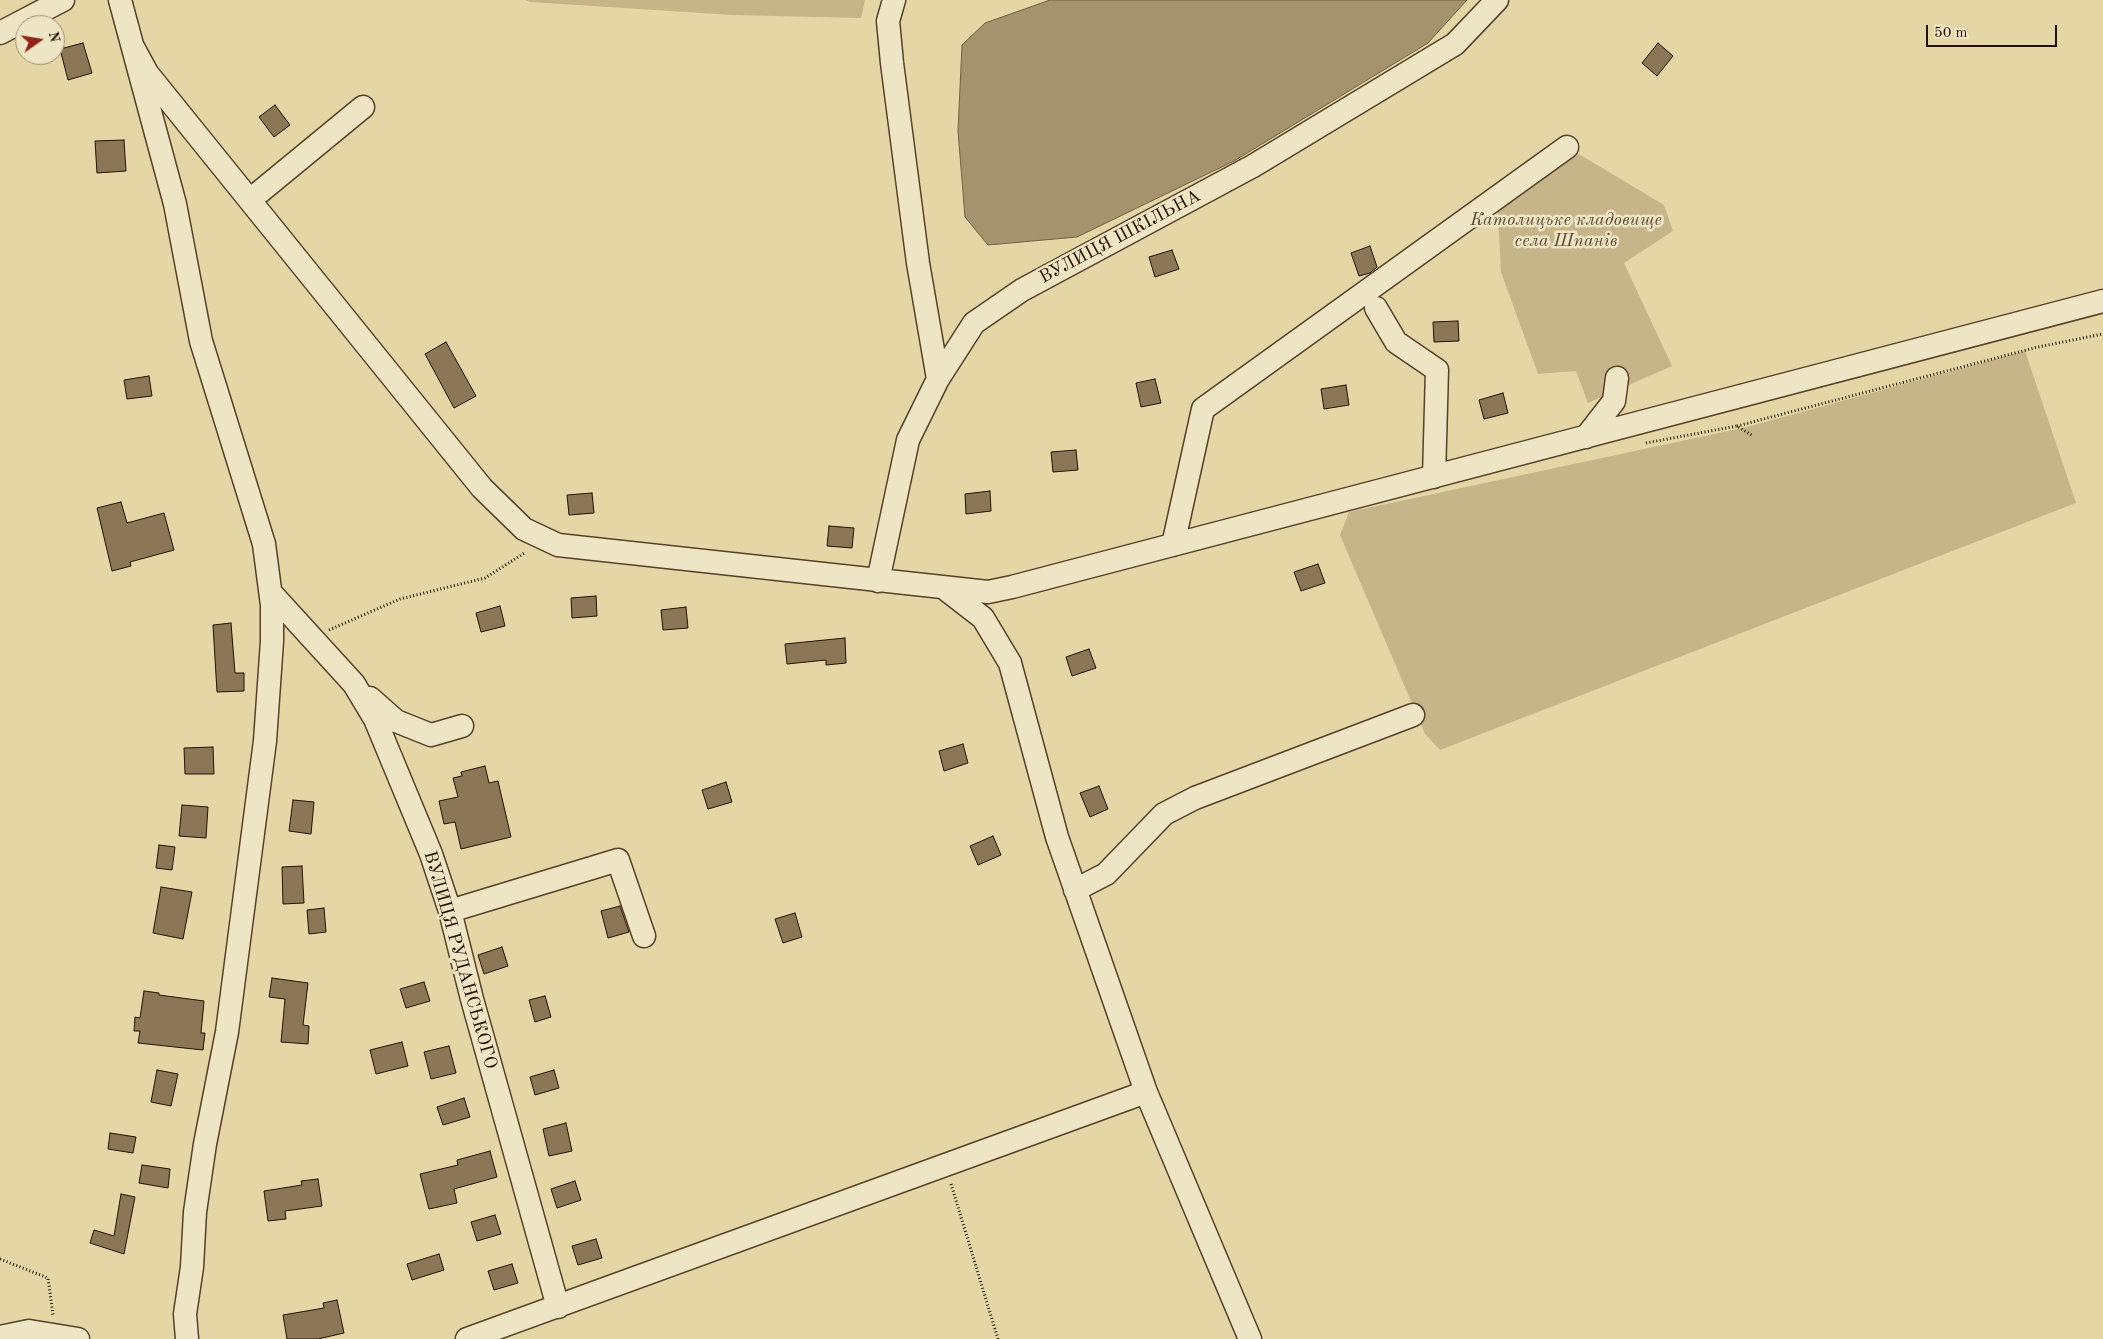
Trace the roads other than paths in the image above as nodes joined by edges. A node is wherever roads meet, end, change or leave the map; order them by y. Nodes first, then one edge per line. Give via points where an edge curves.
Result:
1 (63, 0) edge
2 (120, 0) edge
3 (894, 0) edge
4 (1497, 0) edge
5 (0, 33) edge
6 (133, 48) junction
7 (363, 107) dead end
8 (1567, 146) dead end
9 (250, 200) junction
10 (2103, 302) edge
11 (1376, 308) dead end
12 (1618, 378) dead end
13 (938, 379) junction
14 (1586, 437) junction
15 (1434, 477) junction
16 (1173, 545) junction
17 (878, 580) junction
18 (943, 587) junction
19 (271, 593) junction
20 (354, 684) junction
21 (1413, 715) dead end
22 (462, 726) dead end
23 (1075, 890) junction
24 (450, 911) junction
25 (644, 936) dead end
26 (1146, 1092) junction
27 (558, 1306) junction
28 (0, 1337) edge
29 (78, 1339) edge
30 (187, 1339) edge
31 (467, 1339) edge
32 (1250, 1339) edge

1 - 5 street
2 - 6 street
3 - 13 street via 888,21 892,63 919,272
4 - 13 street, ВУЛИЦЯ ШКІЛЬНА via 1455,44 1253,166 1022,290 974,323
6 - 9 street via 147,73
6 - 19 street via 175,204 201,341 259,525
7 - 9 street
8 - 16 street via 1204,409
9 - 17 street via 482,488 524,529 558,545
10 - 14 street
11 - 15 street via 1396,342 1437,370
12 - 14 street via 1614,401
13 - 17 street, ВУЛИЦЯ ШКІЛЬНА via 908,440
14 - 15 street
15 - 16 street
16 - 18 street via 988,592
17 - 18 street
18 - 23 street via 984,618 1010,663
19 - 20 street, ВУЛИЦЯ РУДАНСЬКОГО
19 - 30 street via 272,641 265,741 227,1032 195,1212 186,1314
20 - 22 street via 396,722 432,735
20 - 24 street, ВУЛИЦЯ РУДАНСЬКОГО via 375,719 431,854
21 - 23 street via 1195,798 1164,814 1106,874
23 - 26 street
24 - 25 street via 618,860
24 - 27 street, ВУЛИЦЯ РУДАНСЬКОГО
26 - 27 street
26 - 32 street
27 - 31 street
28 - 29 street via 29,1331

